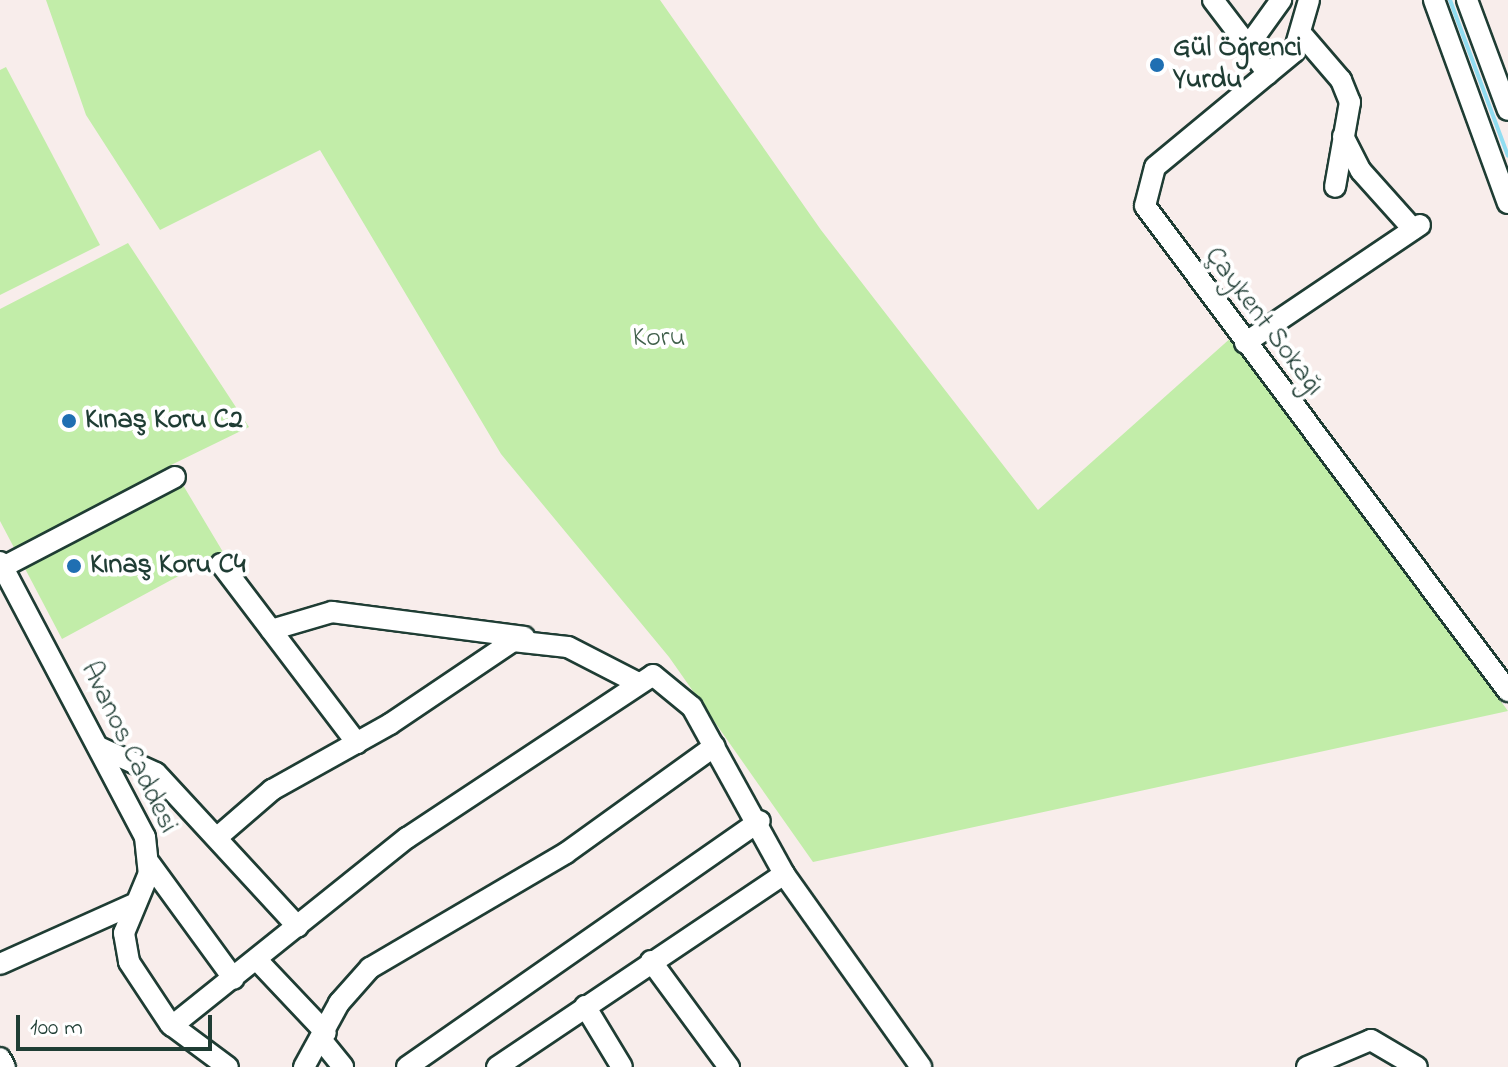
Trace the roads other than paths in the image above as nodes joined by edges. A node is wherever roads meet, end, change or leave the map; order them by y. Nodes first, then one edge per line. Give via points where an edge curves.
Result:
1 (1213, 0) edge
2 (1281, 0) edge
3 (1309, 0) edge
4 (1434, 0) edge
5 (1467, 0) edge
6 (1304, 37) junction
7 (1248, 46) junction
8 (1268, 74) junction
9 (1508, 110) edge
10 (1343, 136) junction
11 (1335, 187) dead end
12 (1508, 203) edge
13 (1245, 343) junction
14 (175, 477) dead end
15 (221, 564) dead end
16 (1, 565) edge
17 (271, 630) junction
18 (528, 638) junction
19 (636, 682) junction
20 (1508, 691) edge
21 (357, 743) junction
22 (715, 746) junction
23 (101, 748) junction
24 (760, 821) junction
25 (220, 835) junction
26 (150, 864) junction
27 (784, 874) junction
28 (132, 905) junction
29 (298, 927) junction
30 (257, 960) junction
31 (651, 961) junction
32 (0, 964) edge
33 (234, 979) junction
34 (585, 1006) junction
35 (172, 1026) junction
36 (324, 1037) junction
37 (0, 1058) edge
38 (913, 1064) edge
39 (1317, 1065) edge
40 (5, 1067) edge
41 (228, 1067) edge
42 (304, 1067) edge
43 (343, 1067) edge
44 (407, 1067) edge
45 (497, 1067) edge
46 (622, 1067) edge
47 (729, 1067) edge
48 (1417, 1067) edge

1 - 7 street
2 - 7 street
3 - 6 street
4 - 12 street
5 - 9 street
6 - 8 street, Çaykent Sokağı
6 - 10 street via 1345,87 1350,111
7 - 8 street
8 - 13 street, Çaykent Sokağı via 1155,167 1144,192 1160,233
10 - 11 street
10 - 13 street via 1361,171 1416,227
13 - 20 street, Çaykent Sokağı
14 - 16 street
15 - 17 street
16 - 23 street, Avanos Caddesi
17 - 18 street via 332,612
17 - 21 street
18 - 19 street via 568,647
18 - 21 street via 504,644
19 - 22 street via 666,679
19 - 29 street via 428,823
21 - 25 street via 272,790
22 - 24 street
22 - 36 street via 566,853 370,968 339,1003
23 - 25 street via 156,773
23 - 26 street, Avanos Caddesi via 145,837
24 - 27 street
24 - 44 street
25 - 29 street
26 - 28 street, Avanos Caddesi
26 - 33 street
27 - 31 street
27 - 38 street
28 - 32 street
28 - 35 street, Avanos Caddesi via 126,952
29 - 30 street
30 - 33 street
30 - 36 street
31 - 34 street
31 - 47 street
33 - 35 street
34 - 45 street
34 - 46 street
35 - 41 street, Avanos Caddesi
36 - 42 street
36 - 43 street
37 - 40 street
39 - 48 street via 1371,1040

